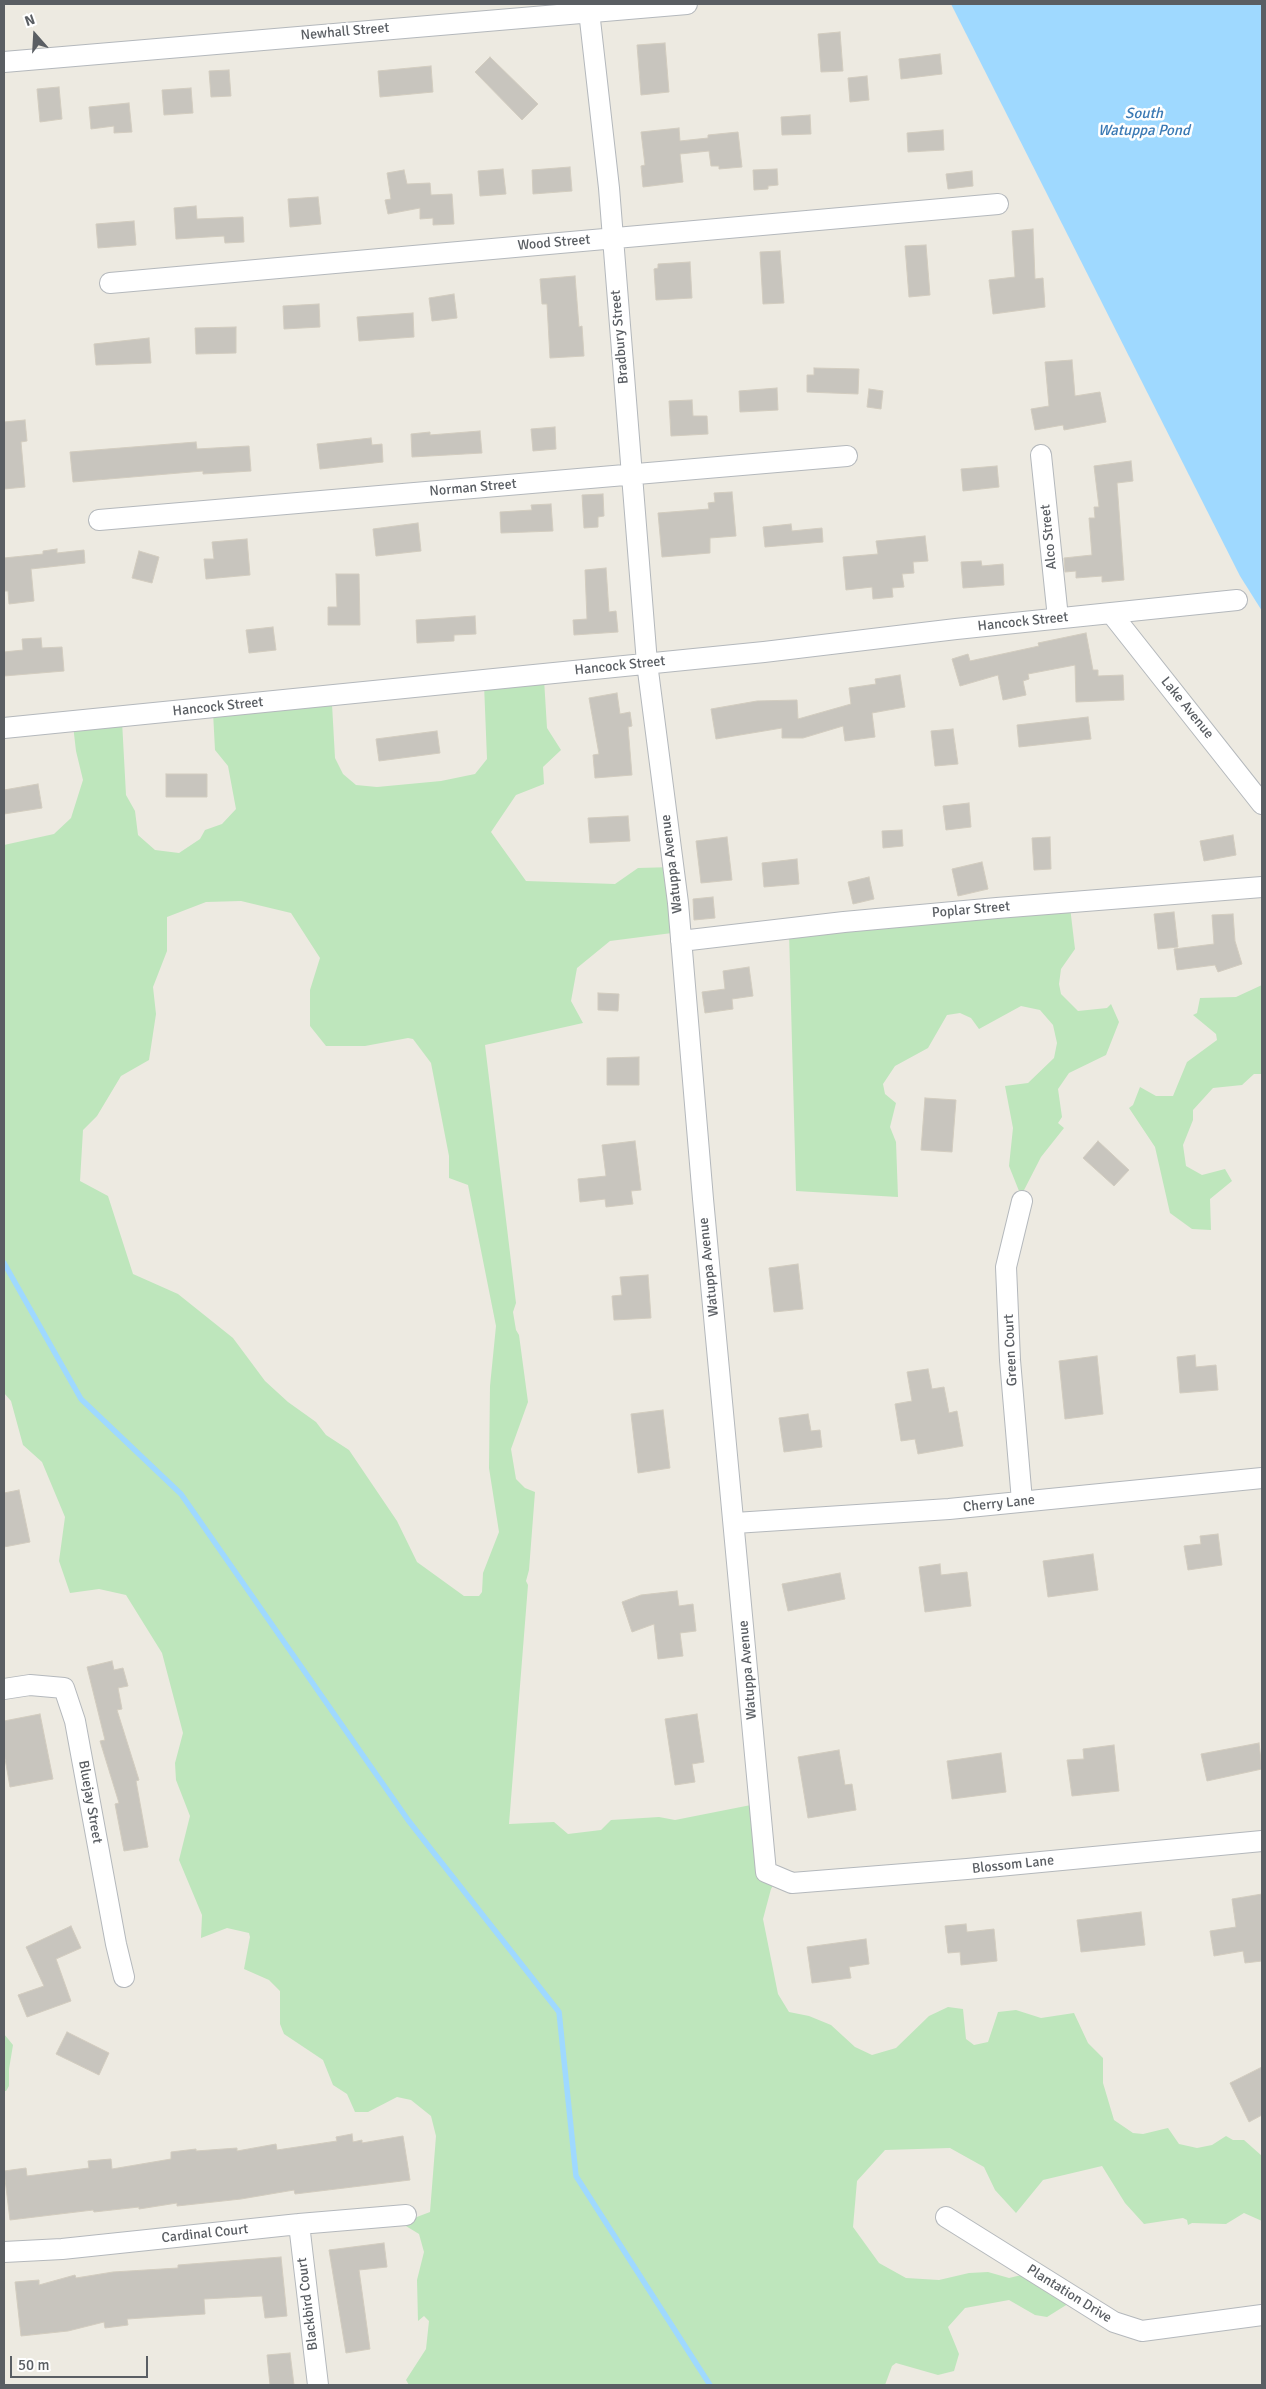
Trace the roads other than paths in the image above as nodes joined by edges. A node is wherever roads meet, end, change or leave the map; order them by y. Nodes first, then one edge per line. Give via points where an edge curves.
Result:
1 (687, 4) edge
2 (589, 11) junction
3 (4, 62) edge
4 (998, 204) dead end
5 (612, 238) junction
6 (110, 283) dead end
7 (1041, 455) dead end
8 (847, 456) dead end
9 (632, 475) junction
10 (99, 520) dead end
11 (1237, 600) dead end
12 (1111, 612) junction
13 (1058, 618) junction
14 (647, 663) junction
15 (4, 728) edge
16 (1262, 804) edge
17 (1262, 887) edge
18 (681, 941) junction
19 (1022, 1201) dead end
20 (1262, 1478) edge
21 (1022, 1501) junction
22 (734, 1523) junction
23 (4, 1689) edge
24 (1262, 1841) edge
25 (766, 1872) joint
26 (124, 1977) dead end
27 (406, 2215) dead end
28 (946, 2217) dead end
29 (299, 2224) junction
30 (4, 2252) edge
31 (1262, 2315) edge
32 (318, 2385) edge

1 - 2 street, Newhall Street
2 - 3 street, Newhall Street
2 - 5 street, Bradbury Street
4 - 5 street, Wood Street
5 - 6 street, Wood Street
5 - 9 street, Bradbury Street
7 - 13 street, Alco Street
8 - 9 street, Norman Street
9 - 10 street, Norman Street
9 - 14 street, Bradbury Street
11 - 12 street, Hancock Street
12 - 13 street, Hancock Street
12 - 16 street, Lake Avenue
13 - 14 street, Hancock Street
14 - 15 street, Hancock Street
14 - 18 street, Watuppa Avenue
17 - 18 street, Poplar Street via 978,909
18 - 22 street, Watuppa Avenue
19 - 21 street, Green Court via 1006,1267
20 - 21 street, Cherry Lane
21 - 22 street, Cherry Lane
22 - 25 street, Watuppa Avenue
23 - 26 street, Bluejay Street via 30,1685 64,1688 75,1721
24 - 25 street, Blossom Lane via 792,1883
27 - 29 street, Cardinal Court
28 - 31 street, Plantation Drive via 1114,2322 1142,2331
29 - 30 street, Cardinal Court
29 - 32 street, Blackbird Court

